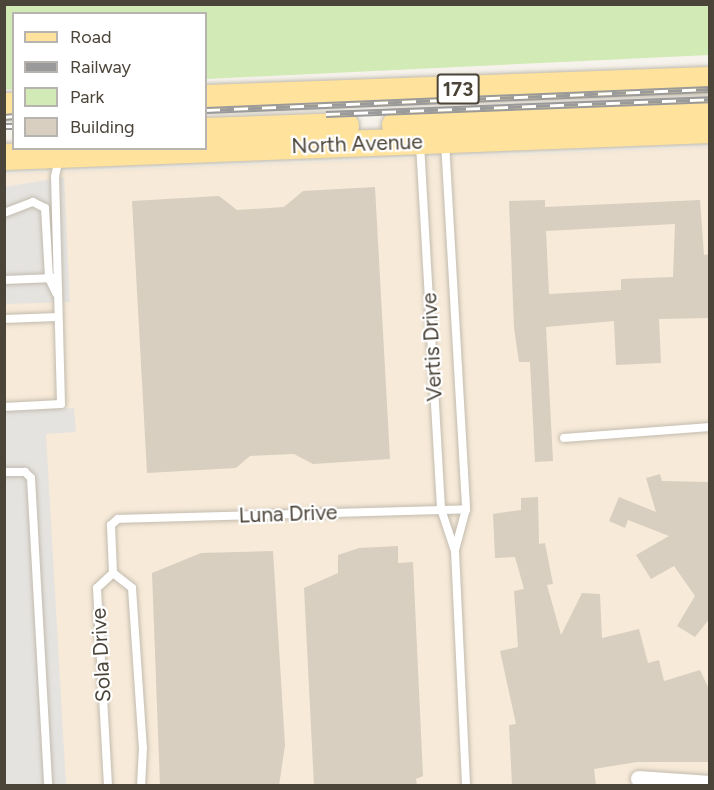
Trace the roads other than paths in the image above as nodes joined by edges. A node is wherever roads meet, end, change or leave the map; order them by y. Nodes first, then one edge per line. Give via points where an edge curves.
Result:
1 (710, 80) edge
2 (207, 98) edge
3 (710, 112) edge
4 (477, 122) junction
5 (401, 125) junction
6 (710, 130) edge
7 (207, 131) edge
8 (233, 139) junction
9 (445, 141) junction
10 (207, 142) edge
11 (420, 142) junction
12 (149, 150) edge
13 (15, 151) edge
14 (59, 155) junction
15 (4, 168) edge
16 (4, 213) edge
17 (50, 278) junction
18 (59, 278) junction
19 (4, 280) edge
20 (56, 293) junction
21 (58, 317) junction
22 (4, 319) edge
23 (4, 407) edge
24 (710, 427) edge
25 (564, 438) dead end
26 (4, 472) edge
27 (441, 509) junction
28 (466, 509) junction
29 (455, 550) junction
30 (113, 573) junction
31 (639, 778) dead end
32 (710, 784) edge
33 (48, 786) edge
34 (108, 786) edge
35 (141, 786) edge
36 (466, 786) edge

1 - 2 main road, 173
3 - 4 main road, North Avenue / 173
4 - 5 main road, North Avenue / 173
4 - 9 main road
5 - 8 main road, North Avenue / 173
5 - 11 main road
6 - 9 main road, North Avenue / 173
7 - 8 main road, North Avenue / 173
8 - 10 main road, North Avenue / 173
8 - 11 main road, North Avenue / 173
9 - 11 main road, North Avenue / 173
9 - 28 lane, Vertis Drive
11 - 27 lane, Vertis Drive
12 - 14 main road, North Avenue / 173
13 - 14 main road, North Avenue / 173
13 - 15 street
14 - 18 lane via 55,184
16 - 17 lane via 33,202 45,208
17 - 18 lane
17 - 19 lane
17 - 20 lane
18 - 20 lane
20 - 21 lane
21 - 22 lane
21 - 23 lane via 61,404
24 - 25 lane
26 - 33 lane via 25,472 31,477
27 - 28 lane, Luna Drive
27 - 29 lane, Vertis Drive
27 - 30 lane, Luna Drive via 112,522
28 - 29 lane, Vertis Drive
29 - 36 lane, Vertis Drive
30 - 34 lane, Sola Drive via 97,588
30 - 35 lane, Sola Drive via 132,588 143,748
31 - 32 street

